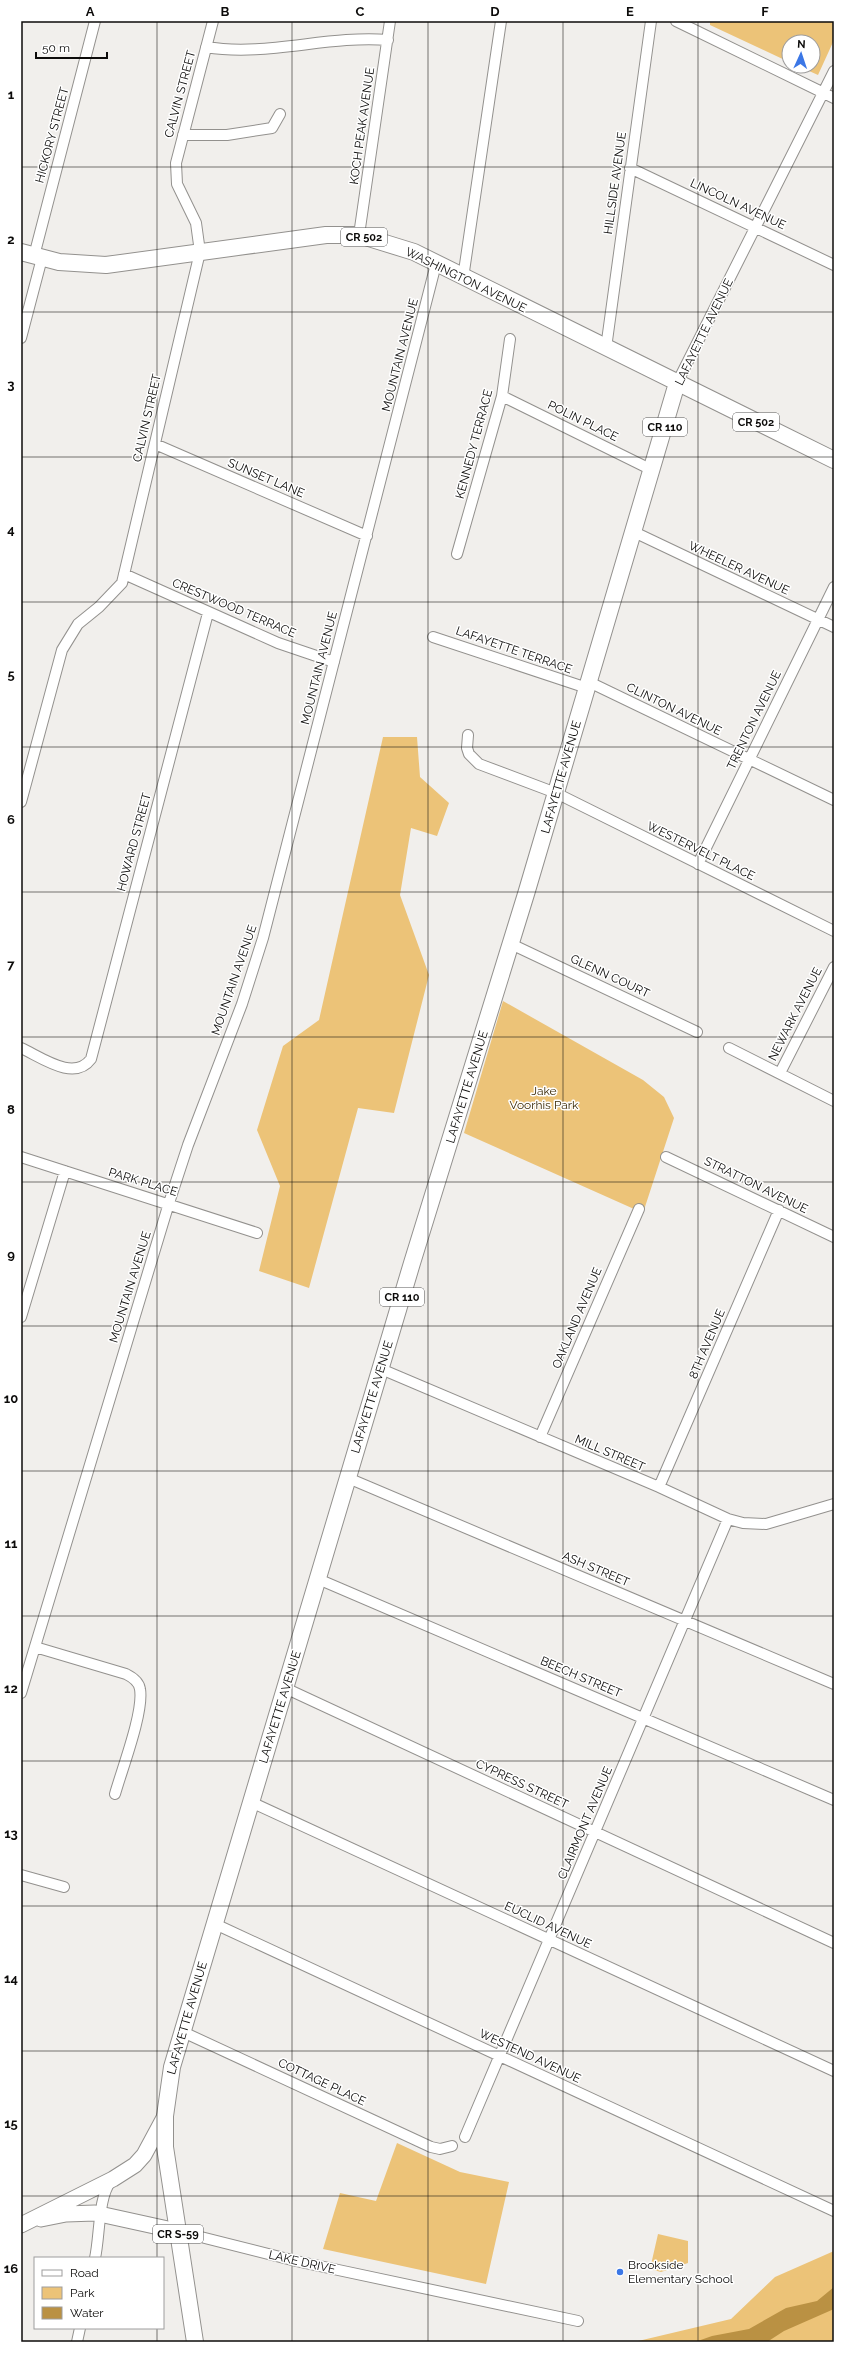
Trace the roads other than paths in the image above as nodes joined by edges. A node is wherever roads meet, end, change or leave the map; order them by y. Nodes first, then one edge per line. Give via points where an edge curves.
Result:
1 (95, 21) edge
2 (213, 21) edge
3 (390, 21) edge
4 (500, 21) edge
5 (651, 21) edge
6 (676, 21) edge
7 (388, 40) junction
8 (206, 47) junction
9 (834, 71) edge
10 (823, 93) junction
11 (834, 98) edge
12 (280, 114) dead end
13 (183, 134) junction
14 (630, 168) junction
15 (757, 227) junction
16 (359, 235) junction
17 (200, 252) junction
18 (32, 255) edge
19 (436, 264) junction
20 (834, 265) edge
21 (464, 278) junction
22 (21, 338) edge
23 (510, 339) dead end
24 (606, 348) junction
25 (677, 383) junction
26 (502, 396) junction
27 (155, 444) junction
28 (834, 460) edge
29 (652, 470) junction
30 (634, 532) junction
31 (367, 536) junction
32 (457, 554) dead end
33 (124, 574) junction
34 (834, 587) edge
35 (208, 613) junction
36 (818, 620) junction
37 (834, 627) edge
38 (433, 637) dead end
39 (334, 662) junction
40 (588, 685) junction
41 (468, 735) dead end
42 (749, 759) junction
43 (556, 794) junction
44 (834, 800) edge
45 (21, 802) edge
46 (698, 864) junction
47 (834, 932) edge
48 (511, 944) junction
49 (834, 967) edge
50 (697, 1032) dead end
51 (21, 1048) edge
52 (729, 1048) dead end
53 (780, 1073) junction
54 (834, 1101) edge
55 (21, 1157) edge
56 (666, 1157) dead end
57 (65, 1171) junction
58 (169, 1203) junction
59 (639, 1209) dead end
60 (779, 1210) junction
61 (257, 1232) dead end
62 (834, 1237) edge
63 (21, 1317) edge
64 (381, 1369) junction
65 (540, 1437) junction
66 (348, 1478) junction
67 (659, 1488) junction
68 (834, 1504) edge
69 (728, 1519) junction
70 (318, 1579) junction
71 (685, 1621) junction
72 (35, 1647) junction
73 (834, 1684) edge
74 (285, 1688) junction
75 (21, 1693) edge
76 (644, 1718) junction
77 (115, 1794) dead end
78 (834, 1800) edge
79 (251, 1802) junction
80 (595, 1832) junction
81 (21, 1875) edge
82 (64, 1887) dead end
83 (215, 1924) junction
84 (549, 1940) junction
85 (834, 1943) edge
86 (182, 2032) junction
87 (500, 2056) junction
88 (834, 2071) edge
89 (164, 2121) junction
90 (464, 2137) dead end
91 (452, 2146) dead end
92 (113, 2179) junction
93 (834, 2211) edge
94 (102, 2214) junction
95 (24, 2223) edge
96 (177, 2231) junction
97 (95, 2257) edge
98 (578, 2322) dead end
99 (80, 2329) edge
100 (77, 2342) edge
101 (194, 2342) edge

1 - 18 street, HICKORY STREET
2 - 8 street, CALVIN STREET
3 - 7 street, KOCH PEAK AVENUE
4 - 21 street
5 - 14 street, HILLSIDE AVENUE
6 - 10 street
7 - 8 street via 351,40 249,50
7 - 16 street, KOCH PEAK AVENUE
8 - 13 street, CALVIN STREET
9 - 10 street, LAFAYETTE AVENUE
10 - 11 street
10 - 15 street, LAFAYETTE AVENUE
12 - 13 street via 272,128 226,135
13 - 17 street, CALVIN STREET via 175,174 181,194 196,223
14 - 15 street, LINCOLN AVENUE
14 - 24 street, HILLSIDE AVENUE
15 - 20 street, LINCOLN AVENUE
15 - 25 street, LAFAYETTE AVENUE
16 - 17 main road, WASHINGTON AVENUE / CR 502 via 326,235
16 - 19 main road, WASHINGTON AVENUE / CR 502 via 414,252
17 - 18 main road, WASHINGTON AVENUE / CR 502 via 106,265 82,265
17 - 27 street, CALVIN STREET
18 - 22 street, HICKORY STREET
19 - 21 main road, WASHINGTON AVENUE / CR 502
19 - 31 street, MOUNTAIN AVENUE
21 - 24 main road, WASHINGTON AVENUE / CR 502
23 - 26 street, KENNEDY TERRACE
24 - 25 main road, WASHINGTON AVENUE / CR 502
25 - 28 main road, WASHINGTON AVENUE / CR 502
25 - 29 main road, LAFAYETTE AVENUE / CR 110
26 - 29 street, POLIN PLACE
26 - 32 street, KENNEDY TERRACE
27 - 31 street, SUNSET LANE
27 - 33 street, CALVIN STREET
29 - 30 main road, LAFAYETTE AVENUE / CR 110
30 - 36 street, WHEELER AVENUE
30 - 40 main road, LAFAYETTE AVENUE / CR 110
31 - 39 street, MOUNTAIN AVENUE
33 - 35 street, CRESTWOOD TERRACE
33 - 45 street, CALVIN STREET via 122,583 78,624 62,650
34 - 36 street, TRENTON AVENUE
35 - 39 street, CRESTWOOD TERRACE via 278,643
35 - 51 street, HOWARD STREET via 91,1059 87,1065 75,1070 68,1069
36 - 37 street, WHEELER AVENUE
36 - 42 street, TRENTON AVENUE
38 - 40 street, LAFAYETTE TERRACE
39 - 58 street, MOUNTAIN AVENUE via 259,952
40 - 42 street, CLINTON AVENUE
40 - 43 main road, LAFAYETTE AVENUE / CR 110
41 - 43 street, WESTERVELT PLACE via 469,754 479,764
42 - 44 street, CLINTON AVENUE
42 - 46 street, TRENTON AVENUE
43 - 46 street, WESTERVELT PLACE
43 - 48 main road, LAFAYETTE AVENUE / CR 110
46 - 47 street, WESTERVELT PLACE
48 - 50 street, GLENN COURT
48 - 64 main road, LAFAYETTE AVENUE / CR 110
49 - 53 street, NEWARK AVENUE
52 - 53 street
53 - 54 street
55 - 57 street, PARK PLACE
56 - 60 street, STRATTON AVENUE
57 - 58 street, PARK PLACE
57 - 63 street
58 - 61 street, PARK PLACE
58 - 72 street, MOUNTAIN AVENUE
59 - 65 street, OAKLAND AVENUE
60 - 62 street, STRATTON AVENUE
60 - 67 street, 8TH AVENUE
64 - 65 street, MILL STREET
64 - 66 main road, LAFAYETTE AVENUE / CR 110
65 - 67 street, MILL STREET
66 - 70 main road, LAFAYETTE AVENUE / CR 110
66 - 71 street, ASH STREET
67 - 69 street, MILL STREET
68 - 69 street, MILL STREET via 766,1524 743,1523
69 - 71 street, CLAIRMONT AVENUE
70 - 74 main road, LAFAYETTE AVENUE / CR 110
70 - 76 street, BEECH STREET
71 - 73 street, ASH STREET
71 - 76 street, CLAIRMONT AVENUE
72 - 75 street, MOUNTAIN AVENUE
72 - 77 street via 126,1674 134,1679 140,1688 139,1710
74 - 79 main road, LAFAYETTE AVENUE / CR 110
74 - 80 street, CYPRESS STREET
76 - 78 street, BEECH STREET
76 - 80 street, CLAIRMONT AVENUE
79 - 83 main road, LAFAYETTE AVENUE / CR 110
79 - 84 street, EUCLID AVENUE
80 - 84 street, CLAIRMONT AVENUE
80 - 85 street, CYPRESS STREET
81 - 82 street
83 - 86 main road, LAFAYETTE AVENUE / CR 110
83 - 87 street, WESTEND AVENUE
84 - 87 street, CLAIRMONT AVENUE
84 - 88 street, EUCLID AVENUE
86 - 89 main road, LAFAYETTE AVENUE / CR 110 via 172,2067
86 - 91 street, COTTAGE PLACE via 431,2147 440,2149
87 - 90 street, CLAIRMONT AVENUE
87 - 93 street, WESTEND AVENUE
89 - 92 main road, CR 110 via 144,2155 135,2165
89 - 96 main road, CR S-59
92 - 94 street via 104,2193
92 - 95 main road, CR 110
94 - 95 main road, LAKE DRIVE via 72,2214
94 - 96 main road, LAKE DRIVE
94 - 97 street
96 - 98 street, LAKE DRIVE via 296,2261
96 - 101 main road, CR S-59
99 - 100 street

